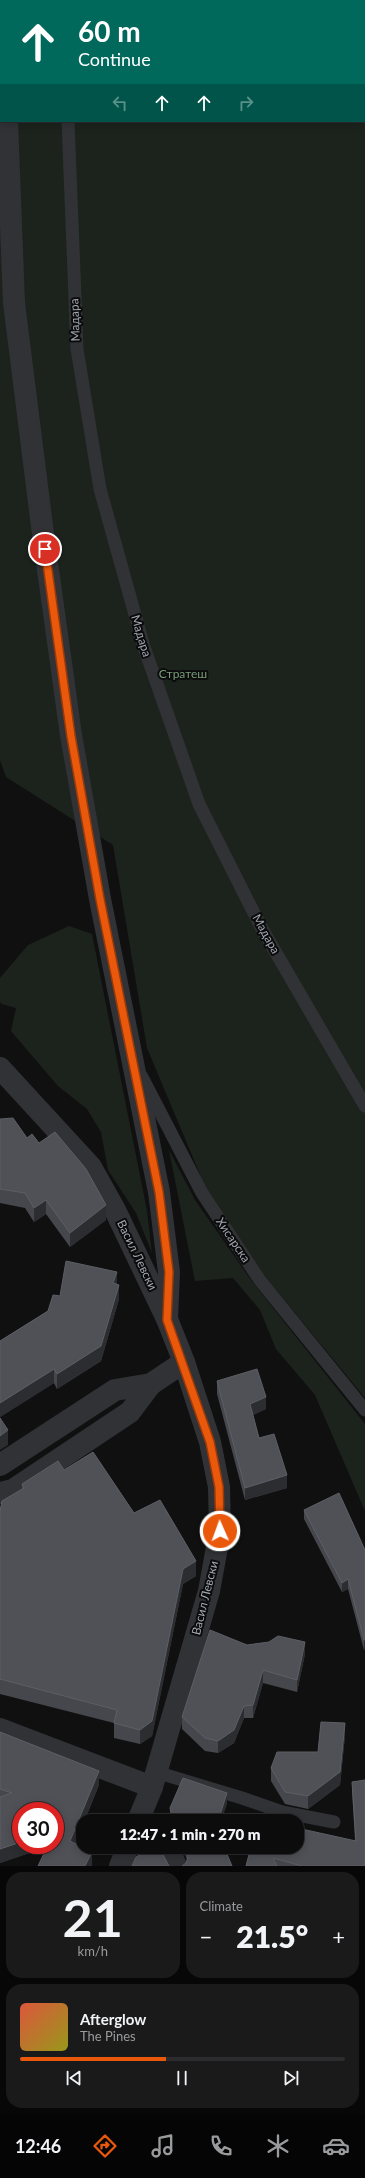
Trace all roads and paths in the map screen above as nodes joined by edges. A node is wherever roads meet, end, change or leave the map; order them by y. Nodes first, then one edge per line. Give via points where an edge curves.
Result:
1 (7, 122) edge
2 (68, 122) edge
3 (130, 1052) junction
4 (0, 1068) edge
5 (365, 1106) edge
6 (167, 1320) junction
7 (184, 1362) junction
8 (151, 1384) junction
9 (365, 1410) edge
10 (0, 1465) edge
11 (0, 1493) edge
12 (0, 1729) edge
13 (154, 1780) junction
14 (141, 1814) edge
15 (334, 1822) dead end
16 (125, 1854) edge
17 (171, 1854) edge
18 (120, 1866) edge
19 (176, 1866) edge

1 - 3 street via 14,303 42,526 71,736
2 - 5 lane, Мадара via 76,349 100,489 144,647 199,804 261,927
3 - 6 street via 159,1192 169,1272
3 - 9 lane, Хисарска via 202,1194 259,1279
4 - 6 street, Васил Левски via 90,1167 139,1257
6 - 7 street, Васил Левски
7 - 8 street
7 - 13 street, Васил Левски via 210,1442 219,1487 220,1531 209,1591
8 - 10 street via 115,1390
8 - 11 street via 130,1412 13,1490
12 - 13 street
13 - 14 street, Васил Левски
13 - 15 lane via 242,1798 282,1812
16 - 18 street
17 - 19 street

